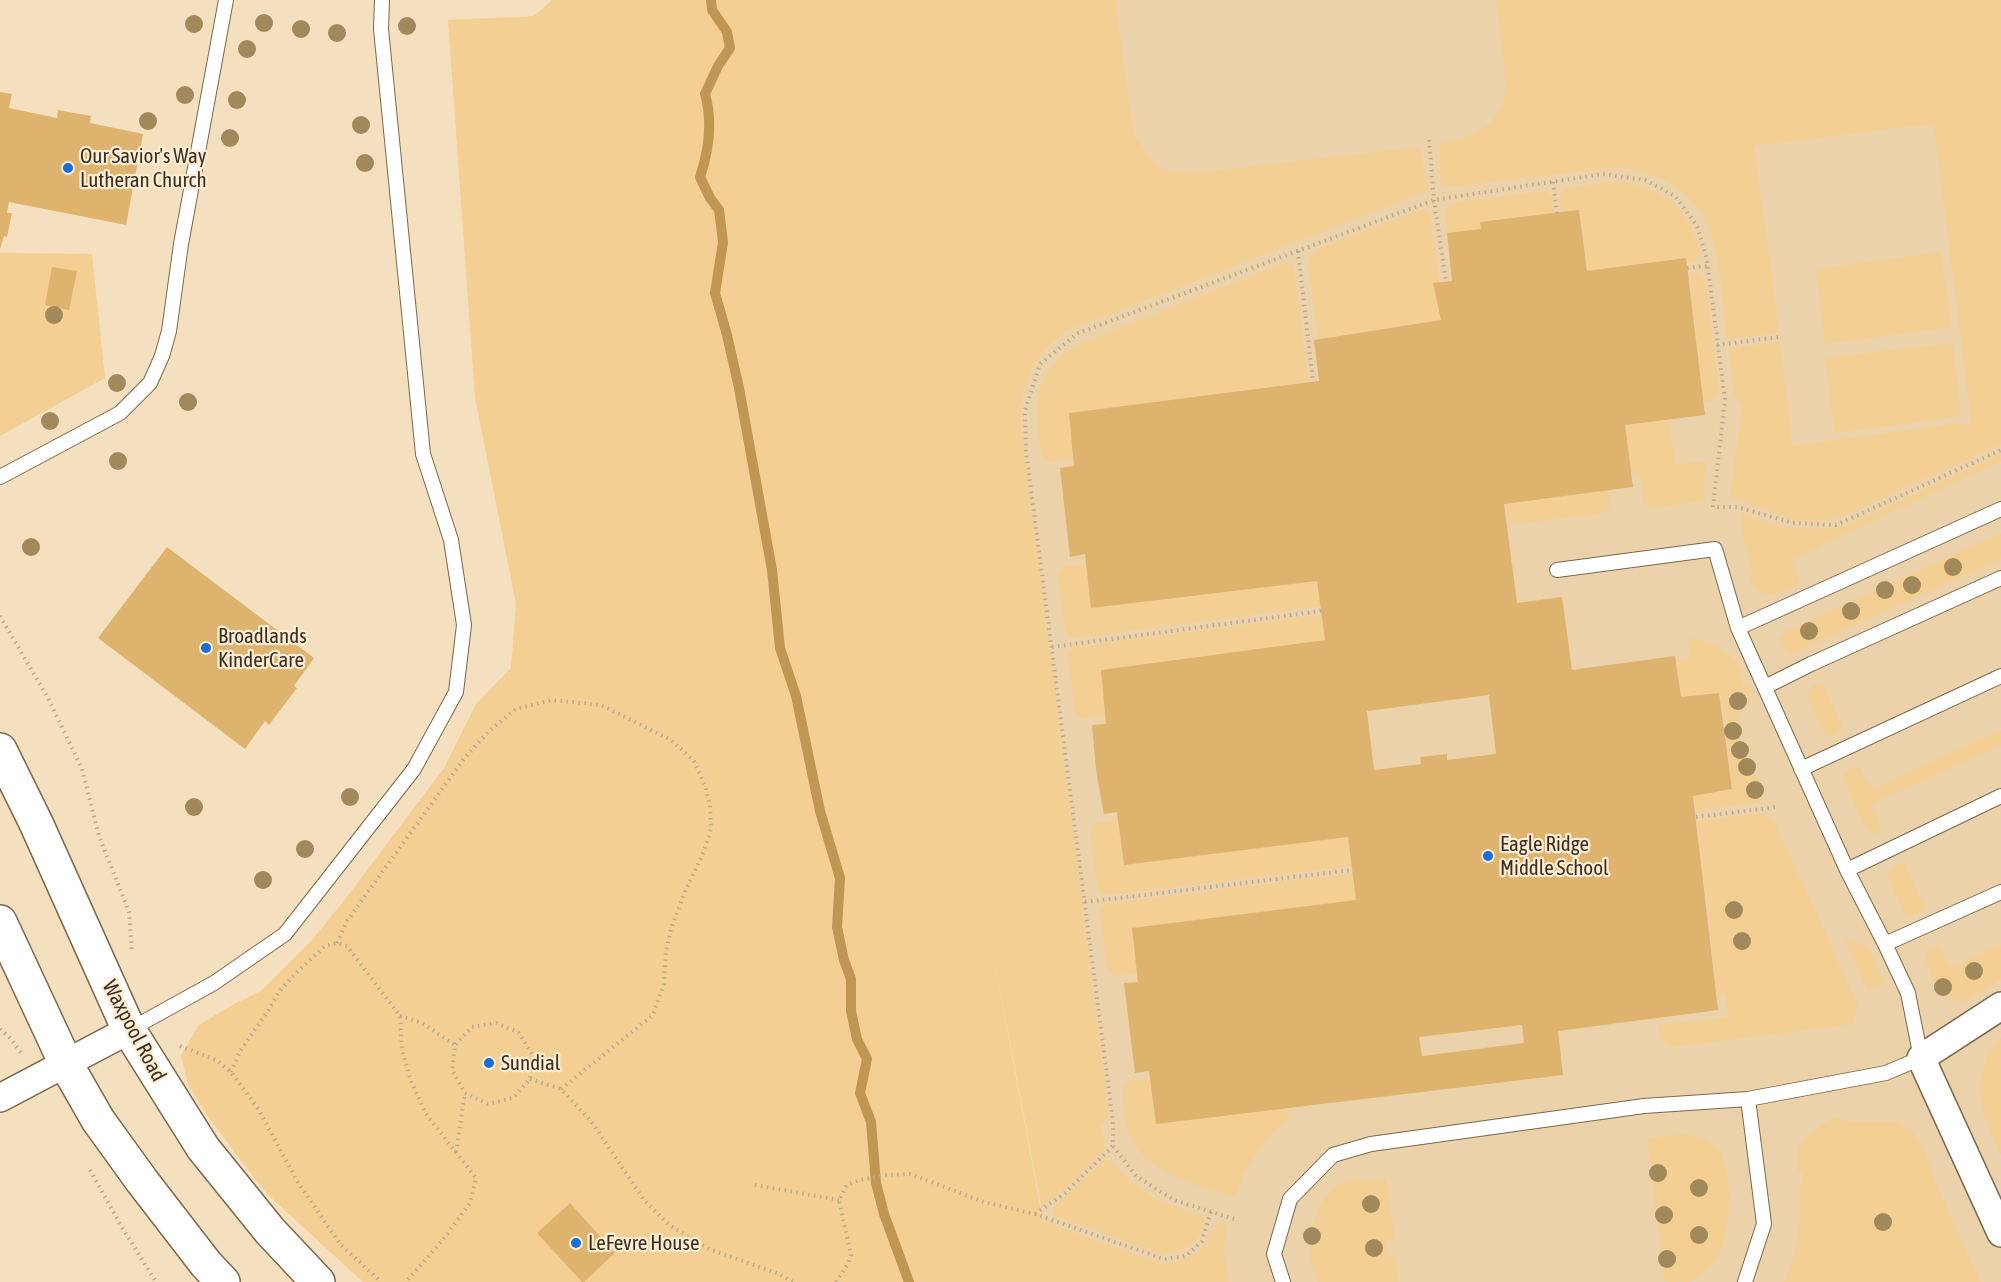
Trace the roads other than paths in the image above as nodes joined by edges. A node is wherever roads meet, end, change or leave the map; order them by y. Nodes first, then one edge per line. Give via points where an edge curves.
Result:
1 (226, 0) edge
2 (382, 0) edge
3 (0, 477) edge
4 (2001, 509) edge
5 (1557, 570) dead end
6 (2001, 578) edge
7 (1738, 628) junction
8 (2001, 676) edge
9 (1765, 687) junction
10 (0, 750) edge
11 (1801, 769) junction
12 (2001, 796) edge
13 (1847, 870) junction
14 (2001, 892) edge
15 (0, 922) edge
16 (1885, 944) junction
17 (2001, 1006) edge
18 (129, 1030) junction
19 (1921, 1058) junction
20 (66, 1064) junction
21 (0, 1098) edge
22 (1748, 1099) junction
23 (2001, 1233) edge
24 (223, 1282) edge
25 (318, 1282) edge
26 (1283, 1282) edge
27 (1745, 1282) edge

1 - 3 lane via 169,331 150,383 120,413
2 - 18 lane via 381,29 423,454 451,540 464,625 456,692 414,769 285,934 214,983
4 - 7 lane
5 - 7 lane via 1715,549
6 - 9 lane
7 - 9 lane
8 - 11 lane
9 - 11 lane
10 - 18 street, Waxpool Road
11 - 13 lane
12 - 13 lane
13 - 16 lane
14 - 16 lane
15 - 20 street
16 - 19 lane via 1908,993
17 - 19 street
18 - 20 street
18 - 25 street, Waxpool Road via 203,1148 270,1231
19 - 22 lane via 1886,1072
19 - 23 street
20 - 21 street
20 - 24 street via 98,1120 135,1172
22 - 26 lane via 1632,1107 1371,1144 1333,1155 1290,1199 1274,1254
22 - 27 lane via 1764,1224

